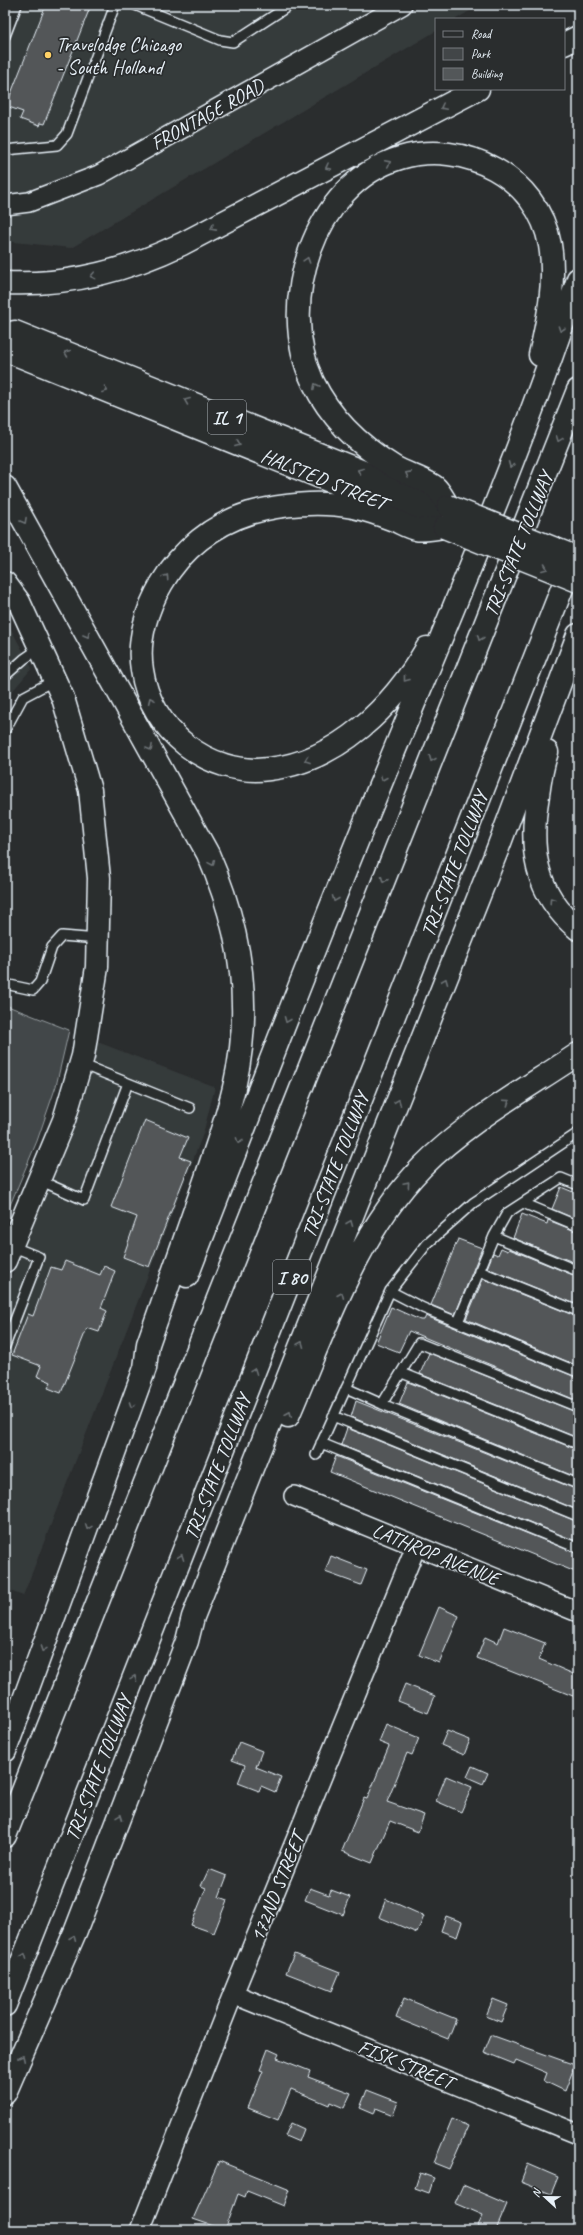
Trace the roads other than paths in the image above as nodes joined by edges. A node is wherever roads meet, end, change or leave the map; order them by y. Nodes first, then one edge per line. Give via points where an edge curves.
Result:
1 (17, 5) edge
2 (115, 5) edge
3 (135, 5) edge
4 (290, 5) edge
5 (402, 5) edge
6 (5, 36) edge
7 (578, 36) edge
8 (565, 43) edge
9 (476, 90) edge
10 (5, 150) edge
11 (5, 205) edge
12 (578, 279) edge
13 (5, 283) edge
14 (5, 334) edge
15 (5, 347) edge
16 (578, 390) edge
17 (526, 429) junction
18 (5, 487) edge
19 (448, 506) junction
20 (444, 527) junction
21 (578, 549) edge
22 (578, 558) edge
23 (578, 581) edge
24 (5, 583) edge
25 (463, 587) junction
26 (577, 637) edge
27 (40, 648) junction
28 (5, 676) edge
29 (55, 680) junction
30 (5, 730) edge
31 (578, 929) edge
32 (98, 939) junction
33 (5, 984) edge
34 (578, 1054) edge
35 (81, 1064) junction
36 (128, 1082) junction
37 (190, 1108) dead end
38 (578, 1132) edge
39 (39, 1180) junction
40 (578, 1185) edge
41 (523, 1203) junction
42 (578, 1226) edge
43 (494, 1236) junction
44 (8, 1254) edge
45 (479, 1271) junction
46 (578, 1271) edge
47 (390, 1291) junction
48 (578, 1311) edge
49 (458, 1322) junction
50 (5, 1346) edge
51 (145, 1368) junction
52 (578, 1372) edge
53 (402, 1373) junction
54 (346, 1388) junction
55 (382, 1404) junction
56 (578, 1407) edge
57 (333, 1416) junction
58 (321, 1443) junction
59 (578, 1444) edge
60 (316, 1455) dead end
61 (578, 1484) edge
62 (294, 1496) dead end
63 (578, 1516) edge
64 (416, 1546) junction
65 (578, 1548) edge
66 (578, 1612) edge
67 (187, 1641) junction
68 (5, 1751) edge
69 (5, 1836) edge
70 (233, 1994) junction
71 (5, 2005) edge
72 (5, 2093) edge
73 (578, 2134) edge
74 (140, 2230) edge

1 - 6 lane
2 - 10 lane via 67,134 57,145
3 - 4 lane via 220,40 233,42
5 - 11 street, FRONTAGE ROAD via 99,175 29,202
7 - 8 main road
9 -> 13 main road via 182,244 148,259 83,278 41,283
12 -> 17 main road
19 -> 14 main road, HALSTED STREET / IL 1 via 15,332
15 -> 20 main road, HALSTED STREET / IL 1 via 10,352
16 -> 69 main road, TRI-STATE TOLLWAY
19 -> 17 main road via 435,487 395,467 348,432 328,408 313,381 300,340 299,294 312,244 342,197 384,165 399,158 428,153 460,155 477,160 506,176 529,198 539,213 550,245 552,283 543,341 530,391
17 -> 25 main road
18 -> 51 main road via 208,854 231,913 241,961 244,1026 235,1083 213,1157 148,1344
19 - 22 main road, HALSTED STREET / IL 1, bridge
20 -> 23 main road, HALSTED STREET / IL 1, bridge
25 -> 20 main road via 448,603 431,640 413,670 382,708 344,741 318,756 293,765 268,770 249,770 206,759 183,744 165,724 145,686 142,641 144,625 156,592 190,548 218,526 264,510 317,504 352,507 417,530
71 -> 21 main road, TRI-STATE TOLLWAY / I 80
24 - 27 main road via 19,602
25 -> 51 main road via 368,816 160,1347
31 -> 26 main road via 548,894 537,868 533,839 540,776 571,672
67 -> 26 main road via 193,1617 498,848
27 - 28 lane
27 - 29 main road
29 - 30 lane via 23,697
29 - 32 main road via 63,698 90,790 99,878
32 - 33 lane via 62,936 52,947 40,982 33,990
32 - 35 main road via 97,967
67 -> 34 main road via 201,1620 352,1268 379,1221 411,1179 445,1145
35 - 36 lane
35 - 39 main road via 64,1120
36 - 37 lane
36 - 39 lane via 84,1200
38 - 47 lane via 473,1203 427,1244
39 - 44 main road
40 - 41 lane via 561,1178
41 - 42 lane
41 - 43 lane via 507,1213
43 - 45 lane
43 - 46 lane
44 - 50 lane via 39,1257
45 - 48 lane
45 - 49 lane
47 - 49 lane
47 - 54 lane
49 - 52 lane
51 -> 68 main road
53 - 55 lane
53 - 56 lane via 419,1343
53 - 59 lane
54 - 55 lane
54 - 57 lane
55 - 61 lane
57 - 58 lane
57 - 63 lane
58 - 60 lane
58 - 65 lane
62 - 64 street, LATHROP AVENUE
64 - 66 street, LATHROP AVENUE
64 - 70 street, 172ND STREET
72 -> 67 main road via 76,1930
70 - 73 street, FISK STREET
70 - 74 street, 172ND STREET

